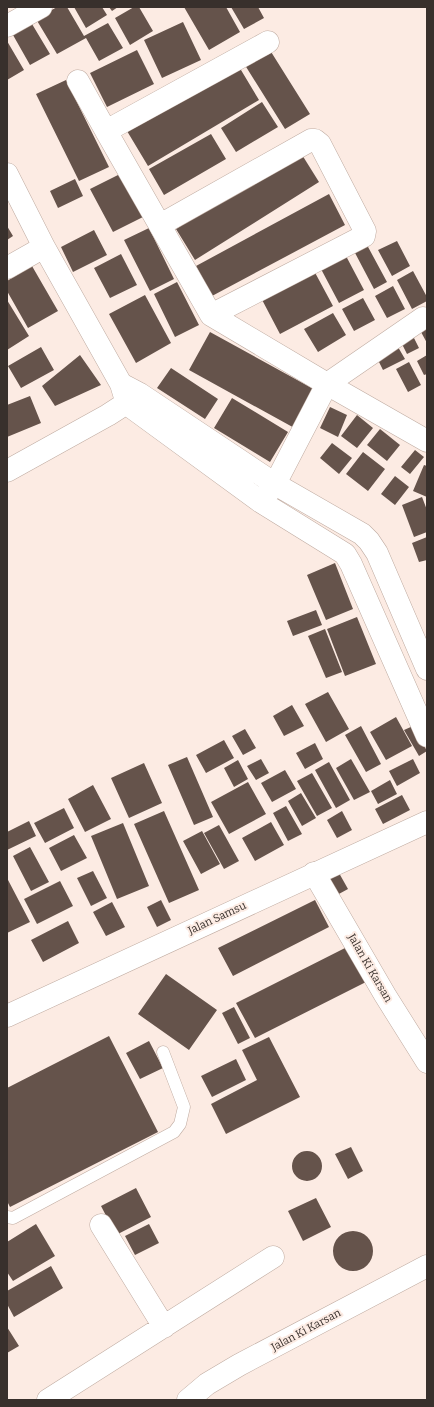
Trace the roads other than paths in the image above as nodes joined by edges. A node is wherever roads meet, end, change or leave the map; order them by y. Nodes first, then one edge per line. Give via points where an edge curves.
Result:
1 (41, 7) edge
2 (7, 26) edge
3 (268, 42) dead end
4 (78, 81) dead end
5 (106, 131) junction
6 (7, 174) edge
7 (160, 225) junction
8 (44, 247) junction
9 (7, 268) edge
10 (211, 315) junction
11 (422, 318) dead end
12 (327, 384) junction
13 (130, 394) junction
14 (427, 441) edge
15 (7, 471) edge
16 (275, 484) junction
17 (261, 502) junction
18 (413, 636) junction
19 (389, 649) junction
20 (427, 669) edge
21 (427, 736) edge
22 (427, 822) edge
23 (314, 873) junction
24 (7, 1016) edge
25 (162, 1052) dead end
26 (427, 1062) edge
27 (7, 1217) edge
28 (101, 1225) dead end
29 (273, 1257) dead end
30 (427, 1266) edge
31 (164, 1327) junction
32 (48, 1400) edge
33 (188, 1400) edge

1 - 2 street
3 - 5 street
4 - 5 street
5 - 7 street
6 - 8 street
7 - 10 street
7 - 10 street via 311,140 320,144 365,231 364,236
8 - 9 street
8 - 13 street
10 - 12 street
11 - 12 street
12 - 14 street
12 - 16 street
13 - 15 street
13 - 16 street
13 - 17 street
16 - 17 street
16 - 18 street via 362,534 369,541 377,553
17 - 19 street via 345,554
18 - 19 street
18 - 20 street
19 - 21 street
22 - 23 street, Jalan Samsu
23 - 24 street, Jalan Samsu
23 - 26 street, Jalan Ki Karsan
25 - 27 lane via 184,1107 180,1124 174,1132 13,1218
28 - 31 street
29 - 31 street
30 - 33 street, Jalan Ki Karsan via 239,1365 207,1384
31 - 32 street

